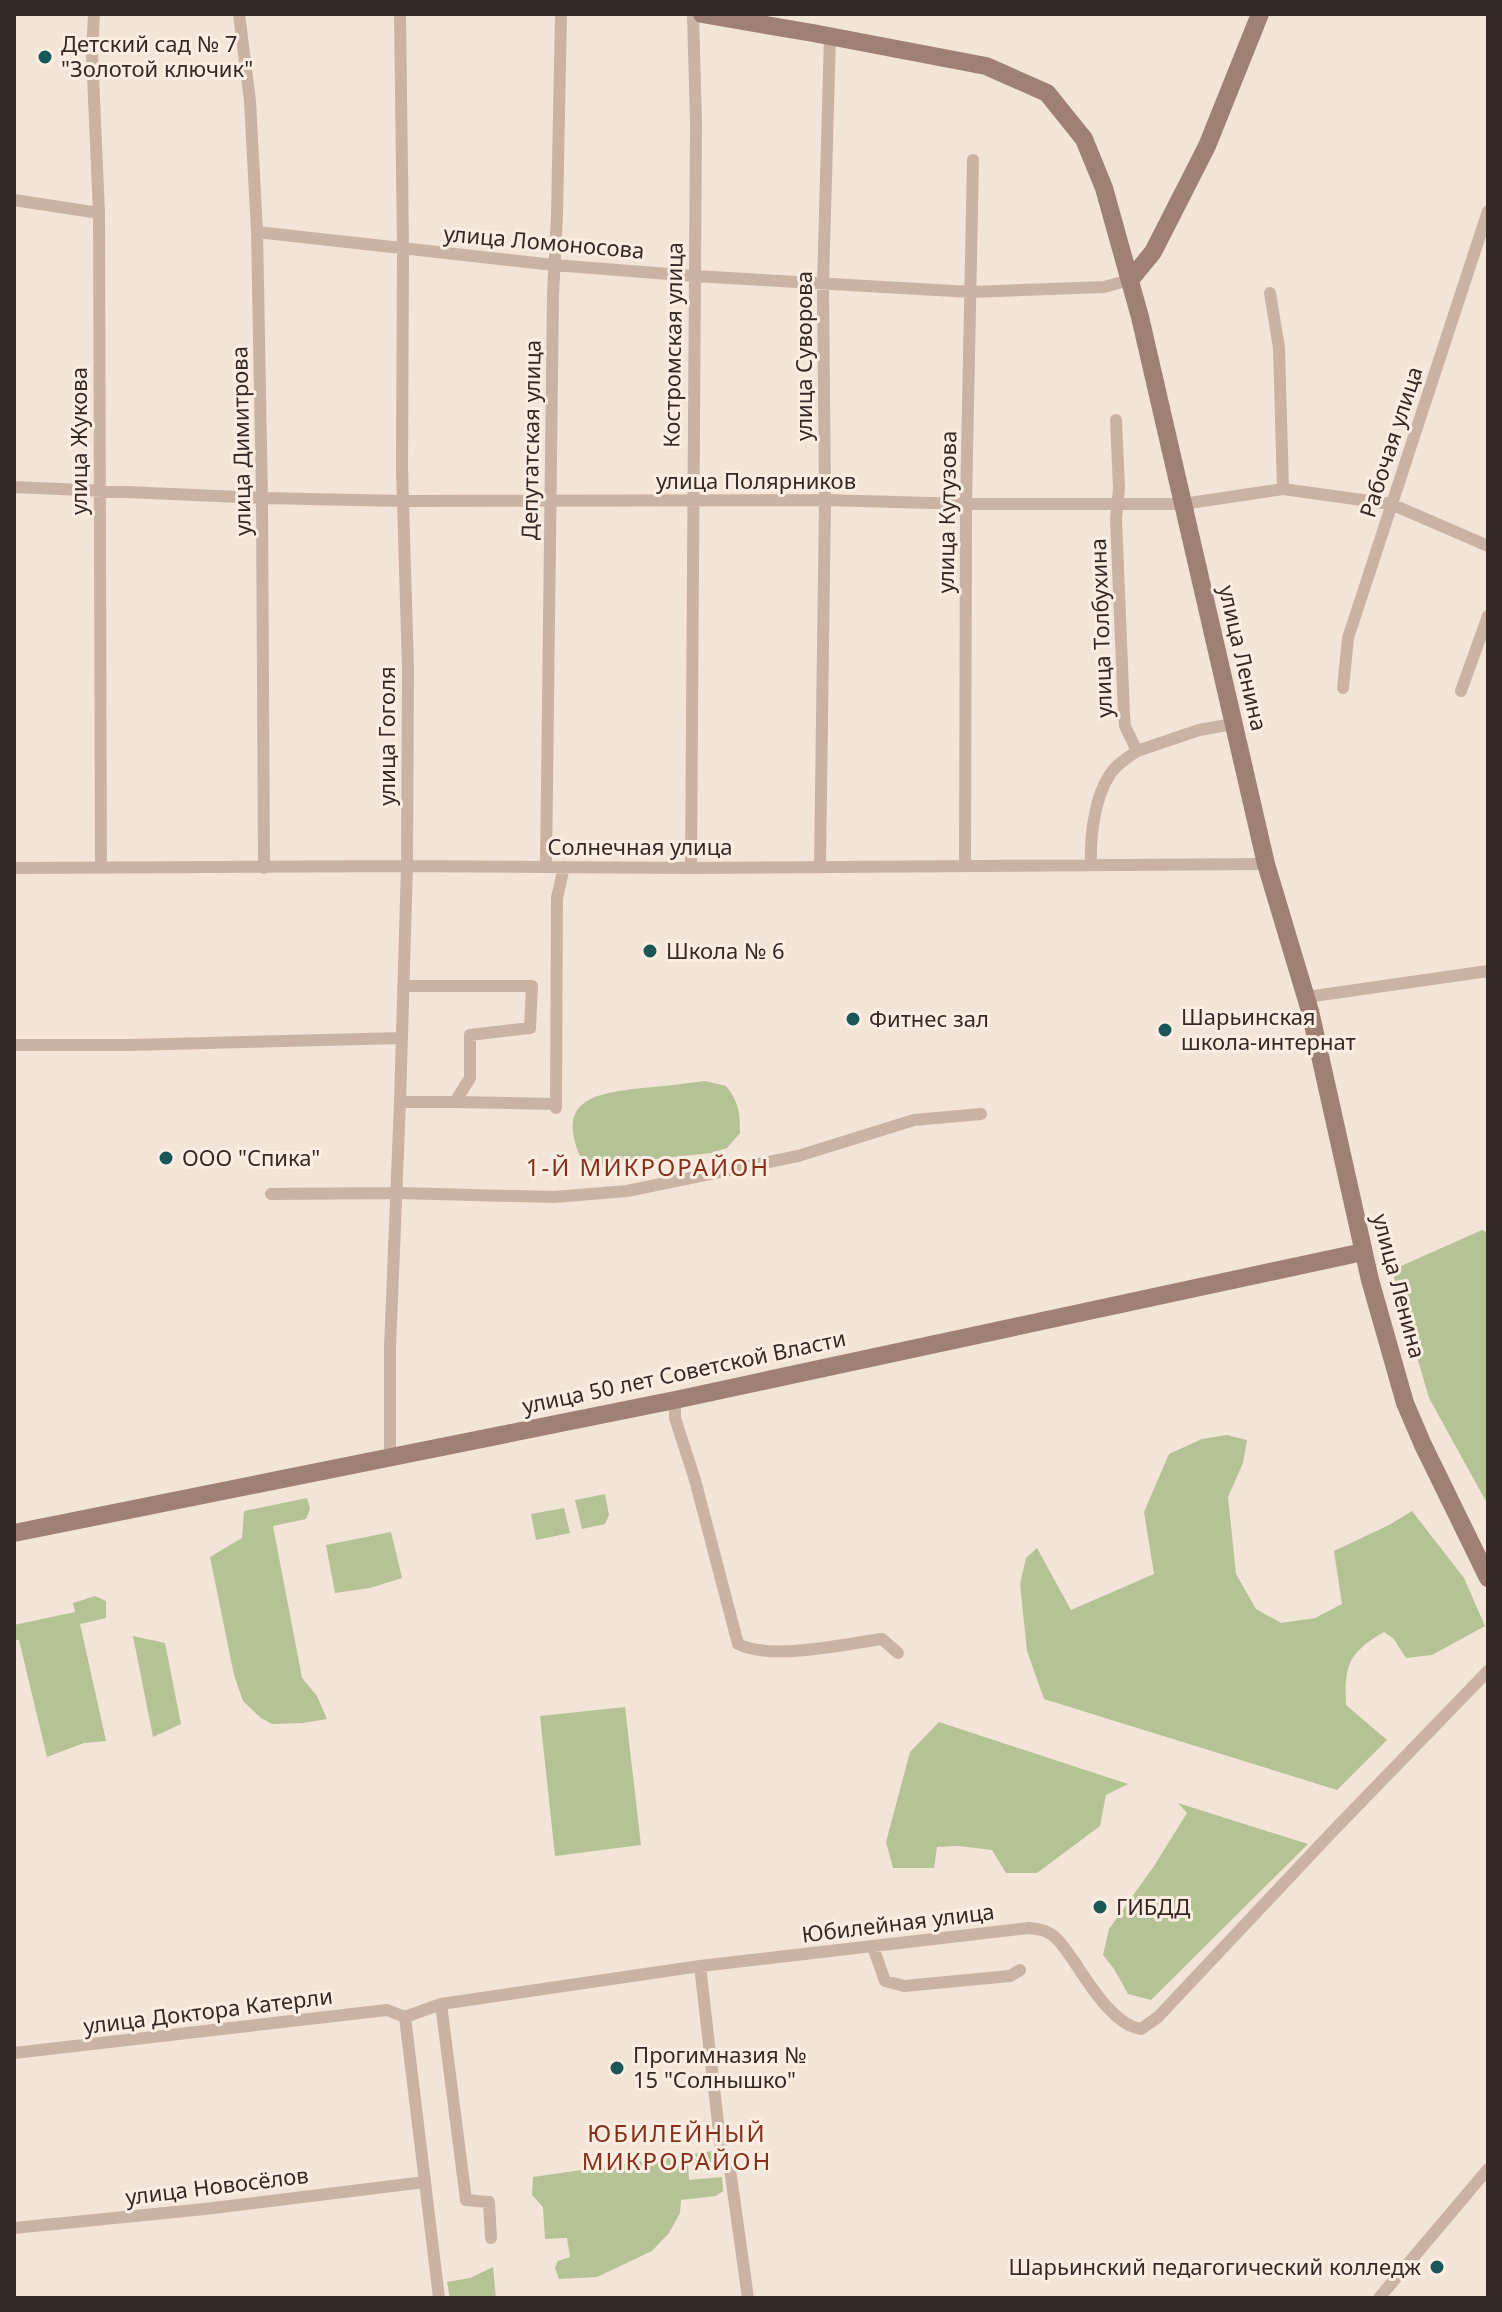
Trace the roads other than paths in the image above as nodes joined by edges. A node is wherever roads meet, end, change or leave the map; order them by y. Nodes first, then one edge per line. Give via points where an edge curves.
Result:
1 (94, 14) edge
2 (239, 14) edge
3 (400, 14) edge
4 (561, 14) edge
5 (693, 14) edge
6 (702, 14) edge
7 (1260, 14) edge
8 (830, 37) junction
9 (973, 160) dead end
10 (14, 200) edge
11 (1488, 211) edge
12 (99, 213) junction
13 (257, 232) junction
14 (403, 248) junction
15 (554, 265) junction
16 (694, 276) junction
17 (1130, 280) junction
18 (823, 283) junction
19 (971, 292) junction
20 (1270, 293) dead end
21 (1116, 420) dead end
22 (14, 487) edge
23 (1283, 489) junction
24 (100, 492) junction
25 (262, 498) junction
26 (825, 500) junction
27 (403, 501) junction
28 (692, 501) junction
29 (551, 502) junction
30 (1118, 503) junction
31 (966, 504) junction
32 (1183, 504) junction
33 (1391, 504) junction
34 (1488, 546) edge
35 (1488, 616) edge
36 (1343, 688) dead end
37 (1461, 691) dead end
38 (1233, 724) junction
39 (1137, 751) junction
40 (1091, 864) junction
41 (1266, 864) junction
42 (407, 866) junction
43 (965, 866) junction
44 (546, 867) junction
45 (564, 867) junction
46 (820, 867) junction
47 (14, 868) edge
48 (101, 868) junction
49 (264, 868) junction
50 (691, 868) junction
51 (1488, 971) edge
52 (403, 986) junction
53 (1307, 997) junction
54 (402, 1038) junction
55 (14, 1045) edge
56 (400, 1102) junction
57 (455, 1102) junction
58 (981, 1114) dead end
59 (397, 1193) junction
60 (271, 1194) dead end
61 (1363, 1252) junction
62 (675, 1400) junction
63 (390, 1458) junction
64 (14, 1533) edge
65 (1488, 1578) edge
66 (898, 1653) dead end
67 (1488, 1671) edge
68 (873, 1947) junction
69 (700, 1966) junction
70 (1020, 1970) dead end
71 (441, 2004) junction
72 (405, 2017) junction
73 (14, 2053) edge
74 (1488, 2169) edge
75 (425, 2182) junction
76 (14, 2228) edge
77 (491, 2238) dead end
78 (439, 2298) edge
79 (748, 2298) edge
80 (1379, 2298) edge

1 - 12 street, улица Жукова
2 - 13 street, улица Димитрова
3 - 14 street, улица Гоголя
4 - 15 street, Депутатская улица
5 - 16 street, Костромская улица
6 - 8 street, улица Ленина
7 - 17 street via 1207,146 1153,252
8 - 17 street, улица Ленина via 986,66 1047,93 1084,139
8 - 18 street, улица Суворова
9 - 19 street, улица Кутузова
10 - 12 street
11 - 33 street, Рабочая улица
12 - 24 street, улица Жукова
13 - 14 street, улица Ломоносова
13 - 25 street, улица Димитрова
14 - 15 street, улица Ломоносова
14 - 27 street, улица Гоголя
15 - 16 street, улица Ломоносова
15 - 29 street, Депутатская улица
16 - 18 street, улица Ломоносова
16 - 28 street, Костромская улица
17 - 19 street, улица Ломоносова via 1104,287
17 - 32 street, улица Ленина
18 - 19 street, улица Ломоносова
18 - 26 street, улица Суворова
19 - 31 street, улица Кутузова
20 - 23 street via 1279,348
21 - 30 street, улица Толбухина
22 - 24 street, улица Полярников
23 - 32 street, улица Полярников
23 - 33 street, улица Полярников
24 - 25 street, улица Полярников
24 - 48 street, улица Жукова
25 - 27 street, улица Полярников
25 - 49 street, улица Димитрова
26 - 28 street, улица Полярников
26 - 31 street, улица Полярников
26 - 46 street, улица Суворова
27 - 29 street, улица Полярников
27 - 42 street, улица Гоголя
28 - 29 street, улица Полярников
28 - 50 street, Костромская улица
29 - 44 street, Депутатская улица
30 - 31 street, улица Полярников
30 - 32 street, улица Полярников
30 - 39 street, улица Толбухина via 1125,726
31 - 43 street, улица Кутузова
32 - 38 street, улица Ленина
33 - 34 street, улица Полярников
33 - 36 street, Рабочая улица via 1348,638
35 - 37 street
38 - 39 street
38 - 41 street, улица Ленина
39 - 40 street via 1104,785 1090,842
40 - 41 street, Солнечная улица
40 - 43 street, Солнечная улица
41 - 53 street, улица Ленина
42 - 44 street, Солнечная улица
42 - 49 street, Солнечная улица
42 - 52 street, улица Гоголя
43 - 46 street, Солнечная улица
44 - 45 street, Солнечная улица
45 - 50 street, Солнечная улица
45 - 57 street via 557,898 556,1106
46 - 50 street, Солнечная улица
47 - 48 street, Солнечная улица
48 - 49 street, Солнечная улица
51 - 53 street
52 - 54 street, улица Гоголя
52 - 57 street via 532,986 530,1028 470,1035 470,1078
53 - 61 street, улица Ленина
54 - 55 street
54 - 56 street, улица Гоголя
56 - 57 street
56 - 59 street, улица Гоголя
58 - 59 street via 914,1120 798,1156 627,1191 554,1197
59 - 60 street
59 - 63 street, улица Гоголя
61 - 62 street, улица 50 лет Советской Власти
61 - 65 street, улица Ленина via 1405,1403
62 - 63 street, улица 50 лет Советской Власти
62 - 66 street via 675,1418 738,1644 751,1651 774,1652 882,1639
63 - 64 street, улица 50 лет Советской Власти
67 - 68 street, Юбилейная улица via 1141,2029 1117,2017 1048,1932 1029,1928
68 - 69 street, Юбилейная улица
68 - 70 street via 885,1981 904,1986 1010,1976
69 - 71 street, Юбилейная улица
69 - 79 street via 721,2149 730,2169
71 - 72 street, Юбилейная улица
71 - 77 street via 466,2200 489,2202
72 - 73 street, улица Доктора Катерли via 387,2010
72 - 75 street
74 - 80 street
75 - 76 street, улица Новосёлов
75 - 78 street

